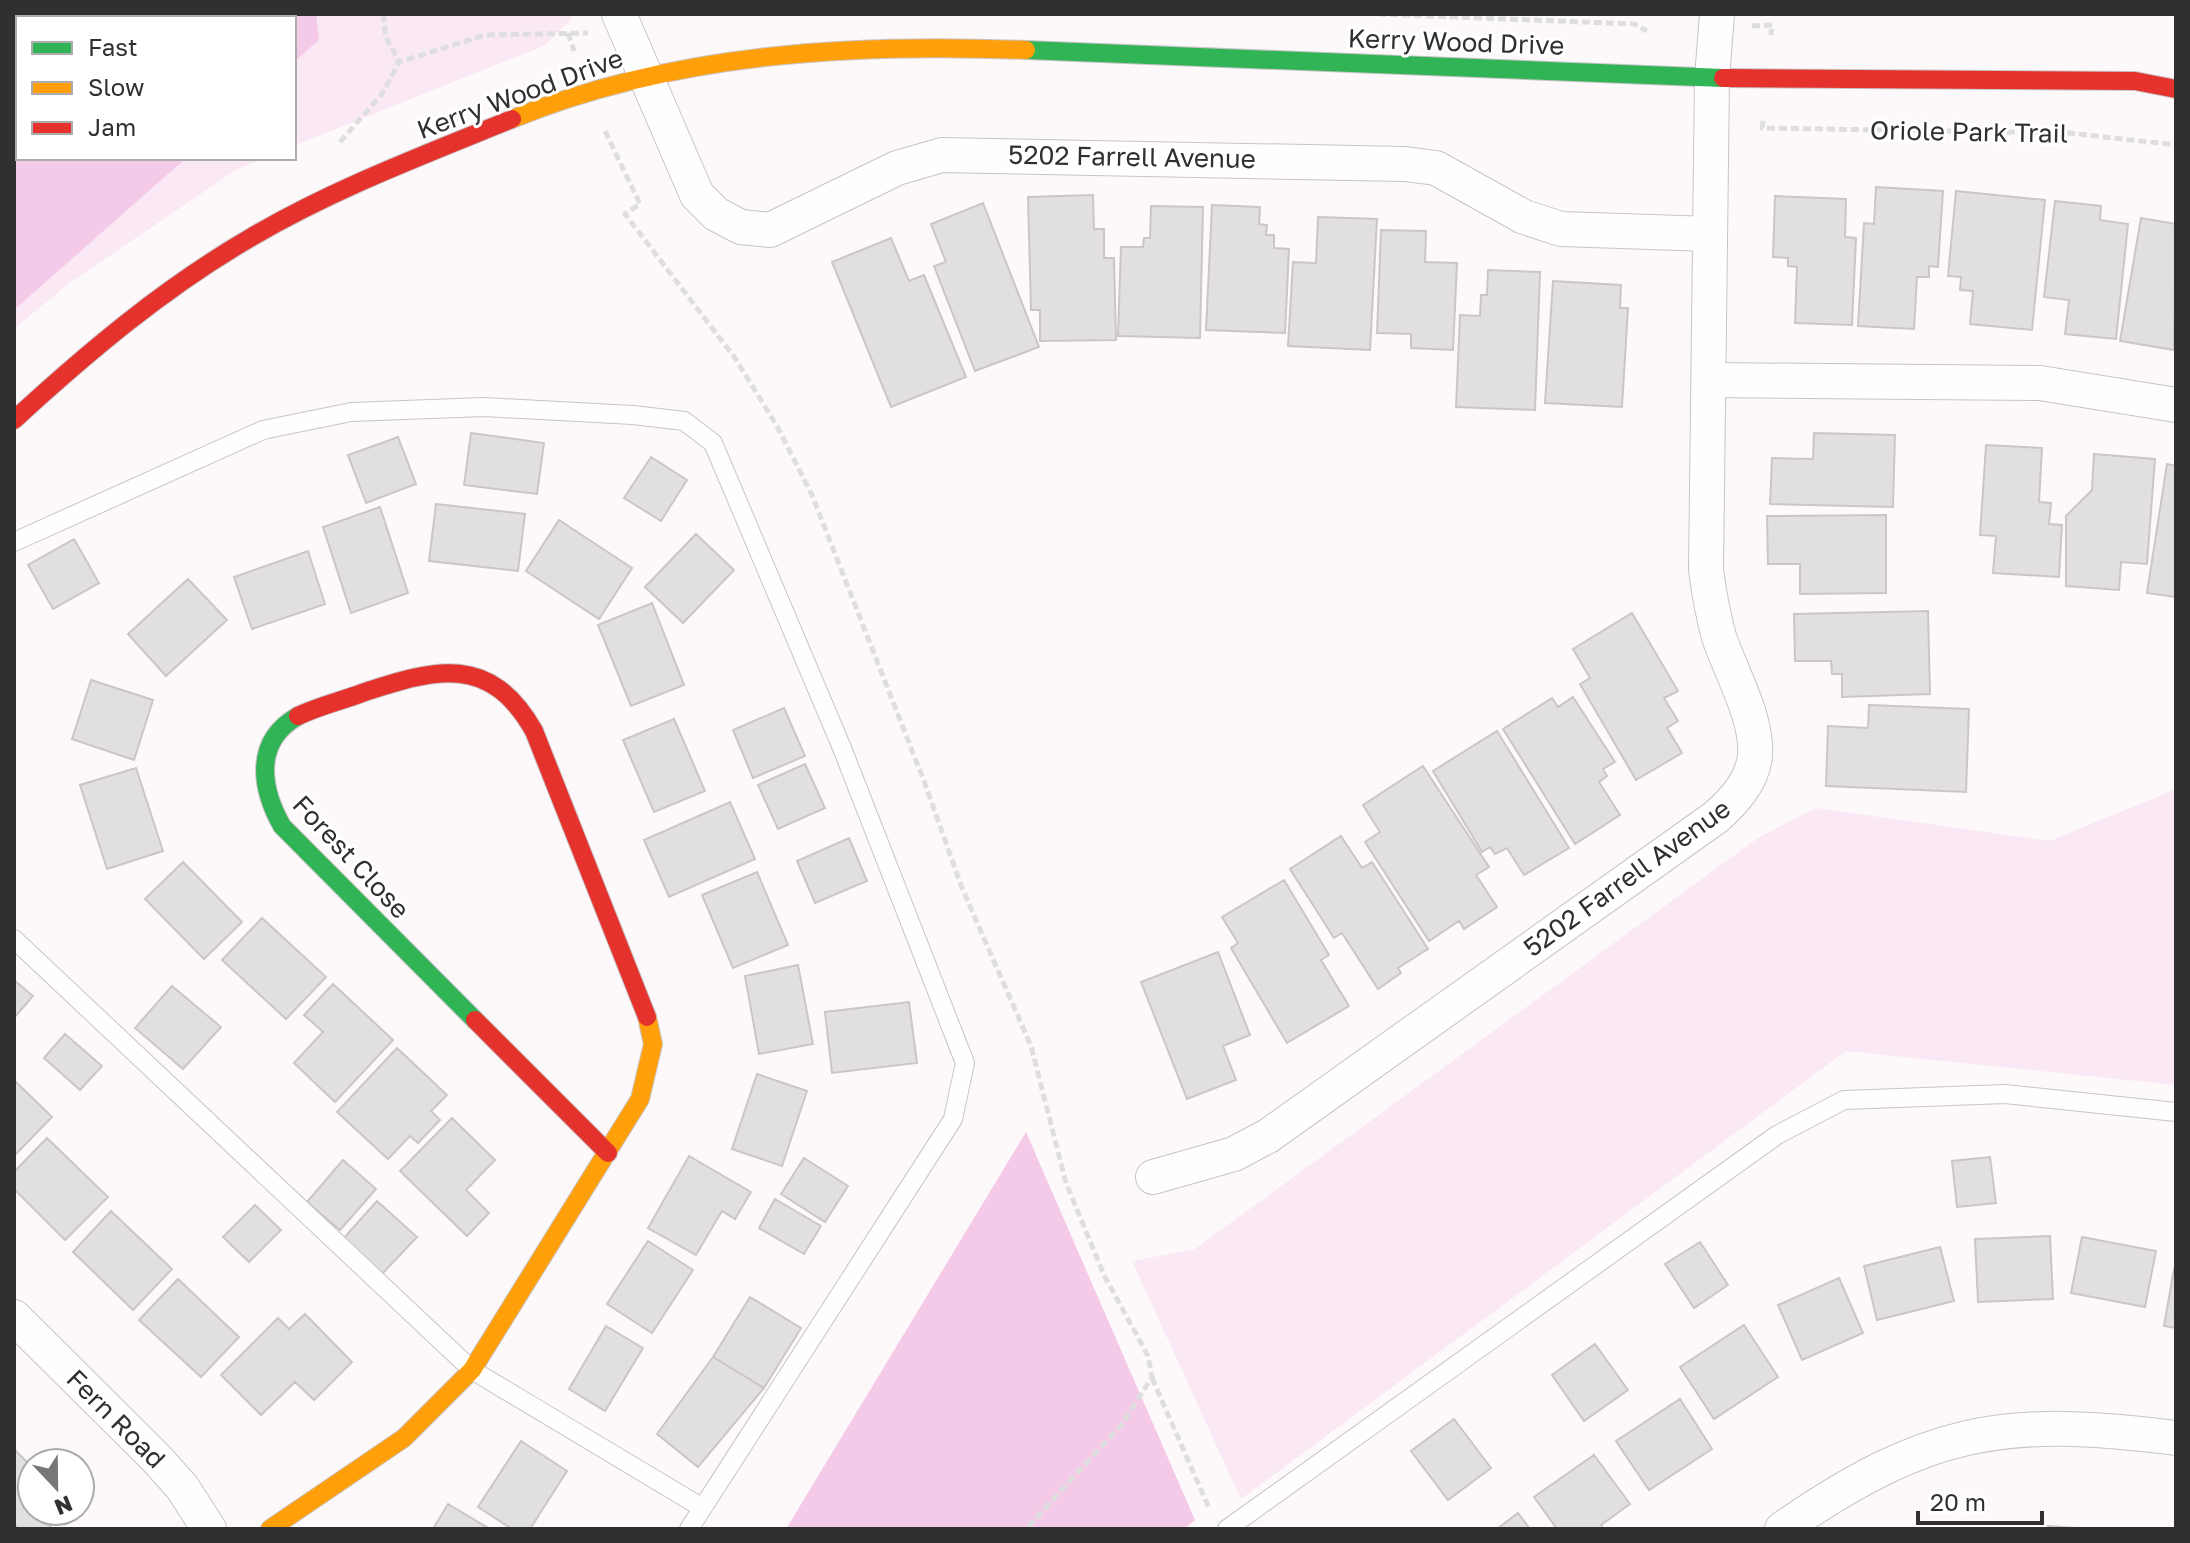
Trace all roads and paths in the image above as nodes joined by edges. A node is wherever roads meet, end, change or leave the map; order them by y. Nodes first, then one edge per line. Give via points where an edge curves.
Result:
1 (383, 14) edge
2 (619, 14) edge
3 (1378, 14) edge
4 (1717, 14) edge
5 (1648, 32) dead end
6 (568, 33) dead end
7 (643, 76) junction
8 (1712, 78) junction
9 (2176, 89) edge
10 (1762, 128) dead end
11 (607, 136) dead end
12 (2176, 145) edge
13 (1710, 234) junction
14 (1709, 380) junction
15 (2176, 405) edge
16 (14, 420) edge
17 (14, 542) edge
18 (14, 939) edge
19 (2176, 1112) edge
20 (608, 1153) junction
21 (1153, 1177) dead end
22 (14, 1317) edge
23 (472, 1370) junction
24 (1152, 1377) junction
25 (2176, 1438) edge
26 (701, 1507) junction
27 (1212, 1515) dead end
28 (209, 1529) edge
29 (270, 1529) edge
30 (689, 1529) edge
31 (1026, 1529) edge
32 (1227, 1529) edge
33 (1782, 1529) edge

1 - 6 path via 386,37 399,62 485,35
2 - 7 street, 5202 Farrell Avenue
3 - 5 path via 1634,24
4 - 8 street, 5202 Farrell Avenue
7 - 8 street, Kerry Wood Drive via 765,57 974,48
7 - 13 street, 5202 Farrell Avenue via 697,195 716,214 741,227 770,230 897,168 942,155 1405,164 1436,168 1524,217 1561,229
7 - 16 street, Kerry Wood Drive via 588,90 487,129 289,216 205,266 102,341
8 - 9 street, Kerry Wood Drive via 2135,81
8 - 13 street, 5202 Farrell Avenue
10 - 12 path, Oriole Park Trail via 2069,133
11 - 24 path via 640,204 625,214 735,358 812,495 962,888 1031,1046 1066,1183 1104,1275 1148,1356
13 - 14 street, 5202 Farrell Avenue
14 - 15 street via 2040,383
14 - 21 street, 5202 Farrell Avenue via 1706,570 1716,626 1755,754 1736,800 1268,1136 1234,1154
17 - 26 lane via 263,430 351,412 484,407 633,415 684,421 713,443 842,748 965,1063 953,1119
18 - 23 lane
19 - 32 lane via 2005,1094 1844,1100 1777,1135
20 - 20 street, Forest Close via 640,1099 653,1044 645,1009 525,714 496,685 452,672 404,679 290,720 275,735 263,767 264,787 282,826
20 - 23 street, Forest Close
22 - 28 street, Fern Road via 155,1457
23 - 26 lane
23 - 29 street, Forest Close via 411,1432
24 - 27 path
24 - 31 path via 1122,1424
25 - 33 street via 2038,1427 1955,1439 1865,1475
26 - 30 lane

